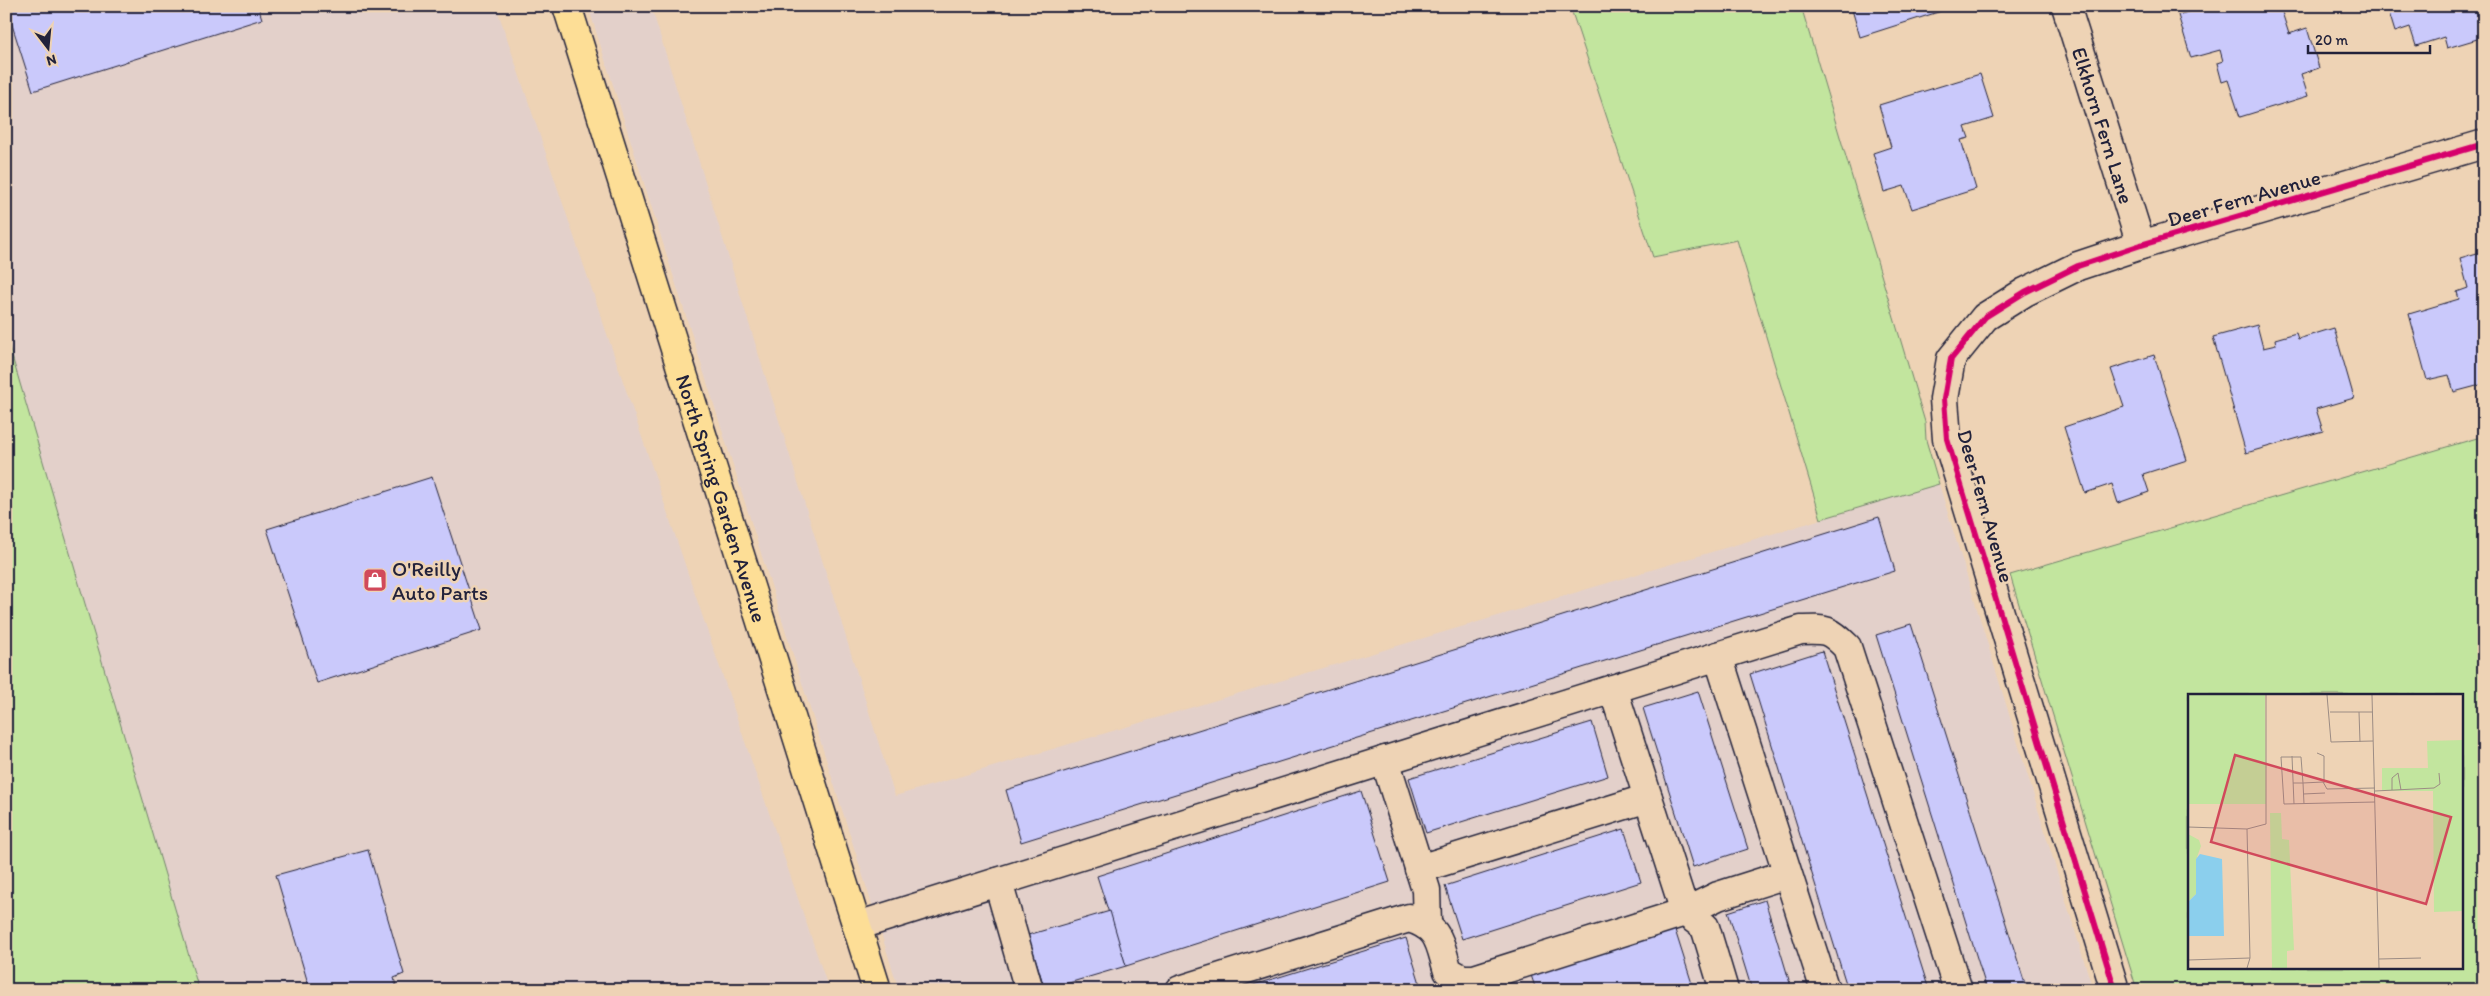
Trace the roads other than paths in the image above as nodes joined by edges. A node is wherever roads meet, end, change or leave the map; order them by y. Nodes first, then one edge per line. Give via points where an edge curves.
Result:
1 (567, 6) edge
2 (2066, 6) edge
3 (2484, 144) edge
4 (2141, 245) junction
5 (1718, 656) junction
6 (1613, 689) junction
7 (1386, 760) junction
8 (1648, 798) junction
9 (1419, 869) junction
10 (1787, 874) junction
11 (998, 882) junction
12 (1684, 912) junction
13 (1427, 924) junction
14 (857, 926) junction
15 (1457, 982) edge
16 (877, 990) edge
17 (1029, 990) edge
18 (1180, 990) edge
19 (1724, 990) edge
20 (1824, 990) edge
21 (1958, 990) edge
22 (2115, 990) edge

1 - 14 highway, North Spring Garden Avenue
2 - 4 street, Elkhorn Fern Lane
3 - 4 street, Deer Fern Avenue
4 - 22 street, Deer Fern Avenue via 2078,266 2025,292 1985,317 1951,359 1944,398 1947,439
5 - 6 street
5 - 10 street
5 - 21 street via 1801,630 1833,633 1847,647
6 - 7 street
6 - 8 street
7 - 9 street
7 - 11 street
8 - 9 street
8 - 12 street
9 - 13 street via 1426,890
10 - 12 street via 1718,896
10 - 20 street
11 - 14 street
11 - 17 street
12 - 15 street
12 - 19 street via 1705,927
13 - 15 street via 1436,935 1448,971
13 - 18 street via 1409,918
14 - 16 highway, North Spring Garden Avenue

